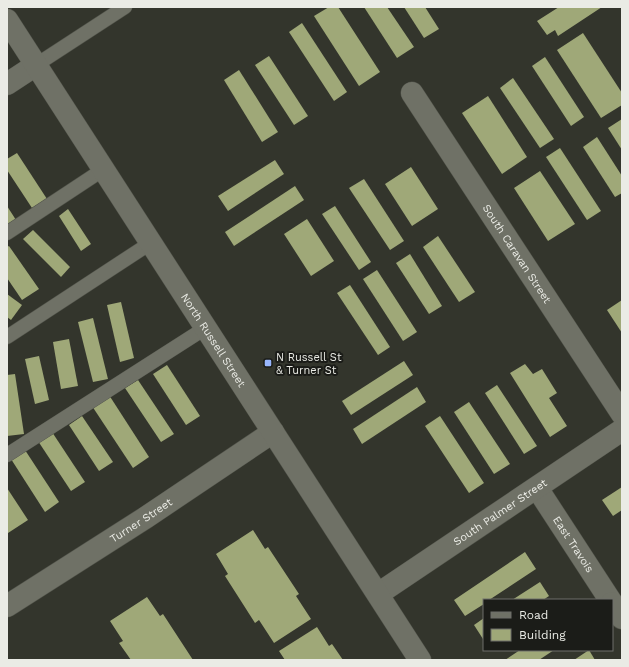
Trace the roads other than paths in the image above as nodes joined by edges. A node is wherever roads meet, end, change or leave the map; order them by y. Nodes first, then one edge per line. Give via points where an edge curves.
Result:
1 (125, 7) edge
2 (7, 20) edge
3 (36, 65) junction
4 (7, 84) edge
5 (412, 93) dead end
6 (104, 169) junction
7 (7, 233) edge
8 (152, 242) junction
9 (207, 327) junction
10 (7, 337) edge
11 (622, 414) edge
12 (622, 430) edge
13 (273, 432) junction
14 (7, 455) edge
15 (537, 488) junction
16 (378, 594) junction
17 (609, 599) edge
18 (613, 604) edge
19 (7, 606) edge
20 (622, 618) edge
21 (420, 660) edge

1 - 3 lane
2 - 3 street, North Russell Street
3 - 4 street
3 - 6 street, North Russell Street
5 - 11 street, South Caravan Street
6 - 7 lane
6 - 8 street, North Russell Street
8 - 9 street, North Russell Street
8 - 10 lane
9 - 13 street, North Russell Street
9 - 14 lane
12 - 15 street, South Palmer Street
13 - 16 street, North Russell Street
13 - 19 street, Turner Street
15 - 16 street, South Palmer Street
15 - 17 street, East Travois
16 - 21 street, North Russell Street
18 - 20 street

